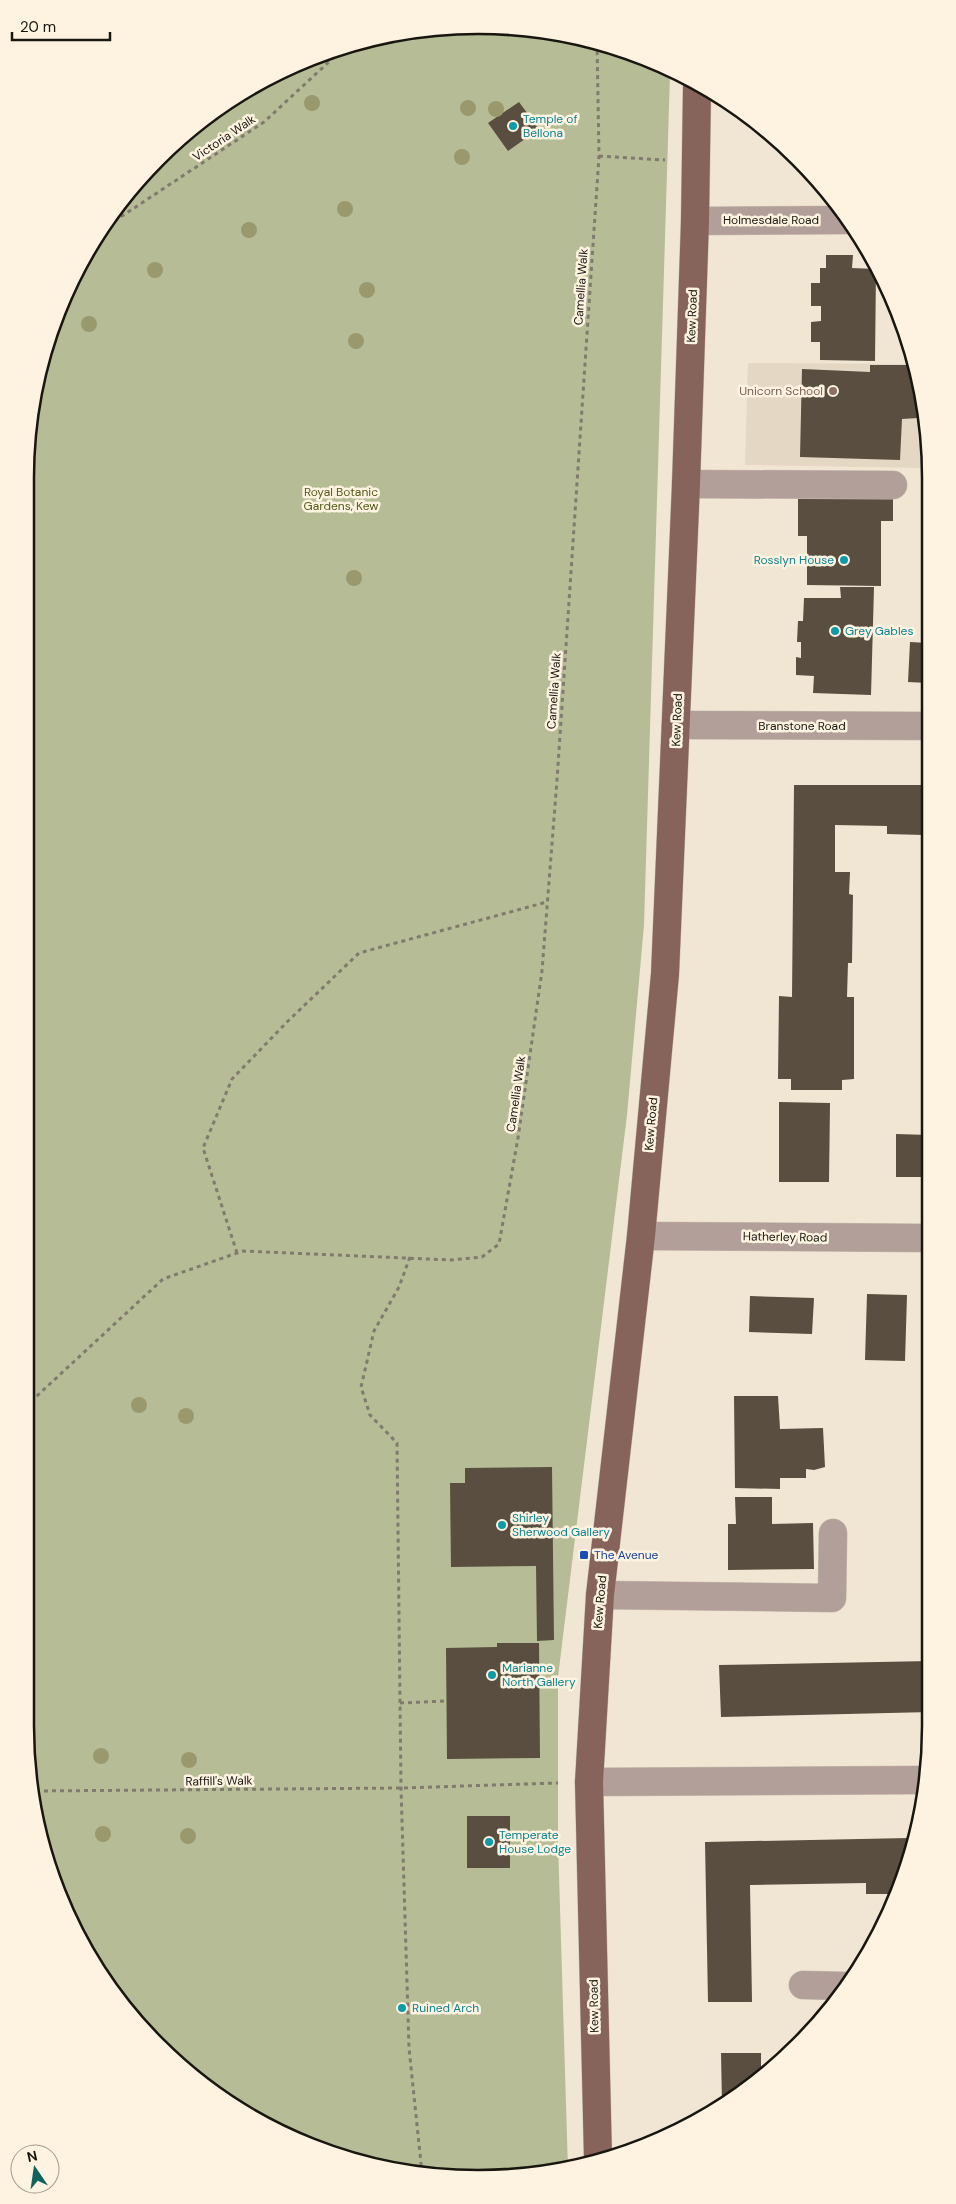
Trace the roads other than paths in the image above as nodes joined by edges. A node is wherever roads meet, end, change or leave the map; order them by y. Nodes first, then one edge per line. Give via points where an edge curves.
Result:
1 (697, 91) edge
2 (839, 220) edge
3 (695, 221) junction
4 (686, 484) junction
5 (893, 485) dead end
6 (677, 725) junction
7 (922, 726) edge
8 (641, 1236) junction
9 (922, 1238) edge
10 (833, 1534) dead end
11 (600, 1595) junction
12 (918, 1780) edge
13 (589, 1782) junction
14 (803, 1986) dead end
15 (837, 1986) edge
16 (598, 2154) edge

1 - 3 main road, Kew Road
2 - 3 street, Holmesdale Road
3 - 4 main road, Kew Road
4 - 5 street
4 - 6 main road, Kew Road
6 - 7 street, Branstone Road
6 - 8 main road, Kew Road via 665,974
8 - 9 street, Hatherley Road
8 - 11 main road, Kew Road
10 - 11 street via 832,1598
11 - 13 main road, Kew Road
12 - 13 street
13 - 16 main road, Kew Road
14 - 15 street

